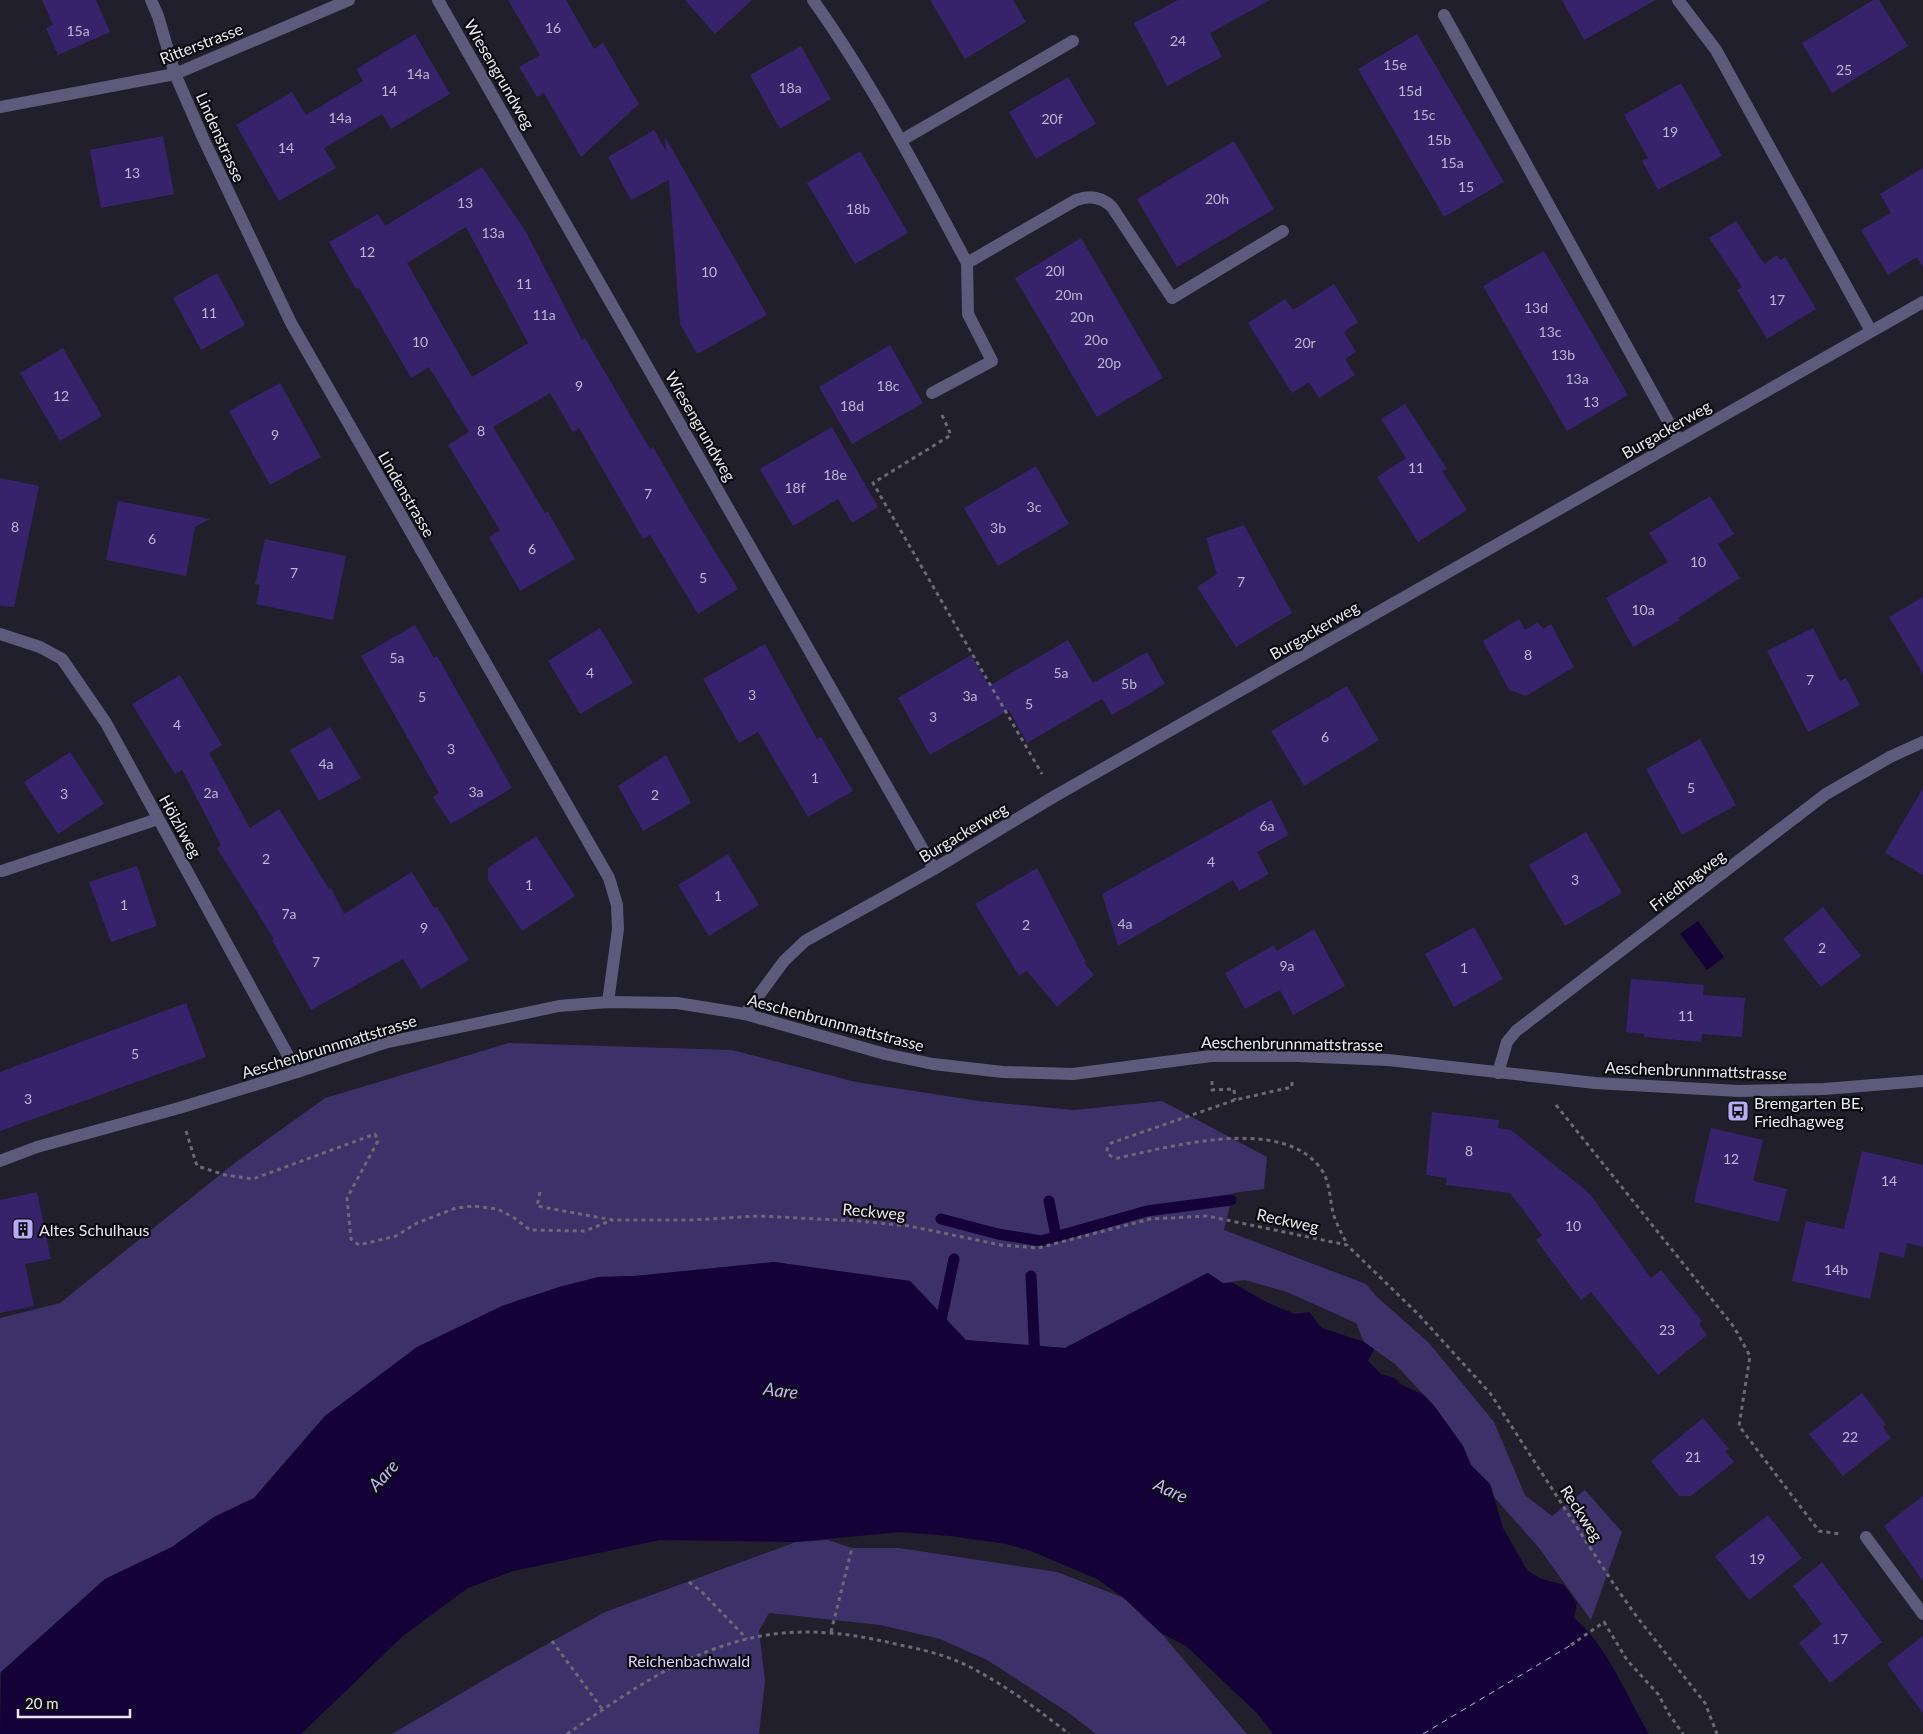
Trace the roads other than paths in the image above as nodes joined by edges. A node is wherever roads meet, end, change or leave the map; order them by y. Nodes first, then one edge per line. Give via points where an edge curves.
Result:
1 (150, 0) edge
2 (349, 0) edge
3 (438, 0) edge
4 (813, 0) edge
5 (1678, 0) edge
6 (1444, 15) dead end
7 (1072, 40) dead end
8 (175, 74) junction
9 (0, 108) edge
10 (902, 140) junction
11 (1283, 231) dead end
12 (967, 263) junction
13 (1923, 302) edge
14 (1871, 331) junction
15 (932, 393) road end
16 (1679, 440) junction
17 (0, 634) edge
18 (1923, 742) edge
19 (158, 819) junction
20 (934, 869) junction
21 (2, 871) dead end
22 (608, 1002) junction
23 (745, 1014) junction
24 (297, 1072) junction
25 (1498, 1073) junction
26 (1923, 1081) edge
27 (0, 1161) edge
28 (1866, 1537) dead end
29 (1923, 1614) edge

1 - 8 street, Lindenstrasse
2 - 8 street, Ritterstrasse
3 - 20 street, Wiesengrundweg
4 - 10 street
5 - 14 street via 1716,50
6 - 16 street
7 - 10 street
8 - 9 street, Ritterstrasse
8 - 22 street, Lindenstrasse via 290,323 609,878 617,905 618,929
10 - 12 street
11 - 12 street via 1172,298 1112,207 1090,197 1076,200
12 - 15 street via 968,314 992,361
13 - 14 street, Burgackerweg
14 - 16 street, Burgackerweg
16 - 20 street, Burgackerweg via 1055,796
17 - 19 street, Hölzliweg via 40,647 62,660 106,723
18 - 25 street, Friedhagweg via 1826,794 1516,1031 1507,1042
19 - 21 street
19 - 24 street, Hölzliweg
20 - 23 street, Burgackerweg via 805,941 784,961
22 - 23 street, Aeschenbrunnmattstrasse via 676,1003
22 - 24 street, Aeschenbrunnmattstrasse via 559,1006 459,1026 384,1043
23 - 25 street, Aeschenbrunnmattstrasse via 885,1054 933,1064 1003,1072 1073,1074 1212,1056 1364,1059
24 - 27 street, Aeschenbrunnmattstrasse via 37,1147
25 - 26 street, Aeschenbrunnmattstrasse via 1595,1083 1739,1091 1824,1089
28 - 29 street

